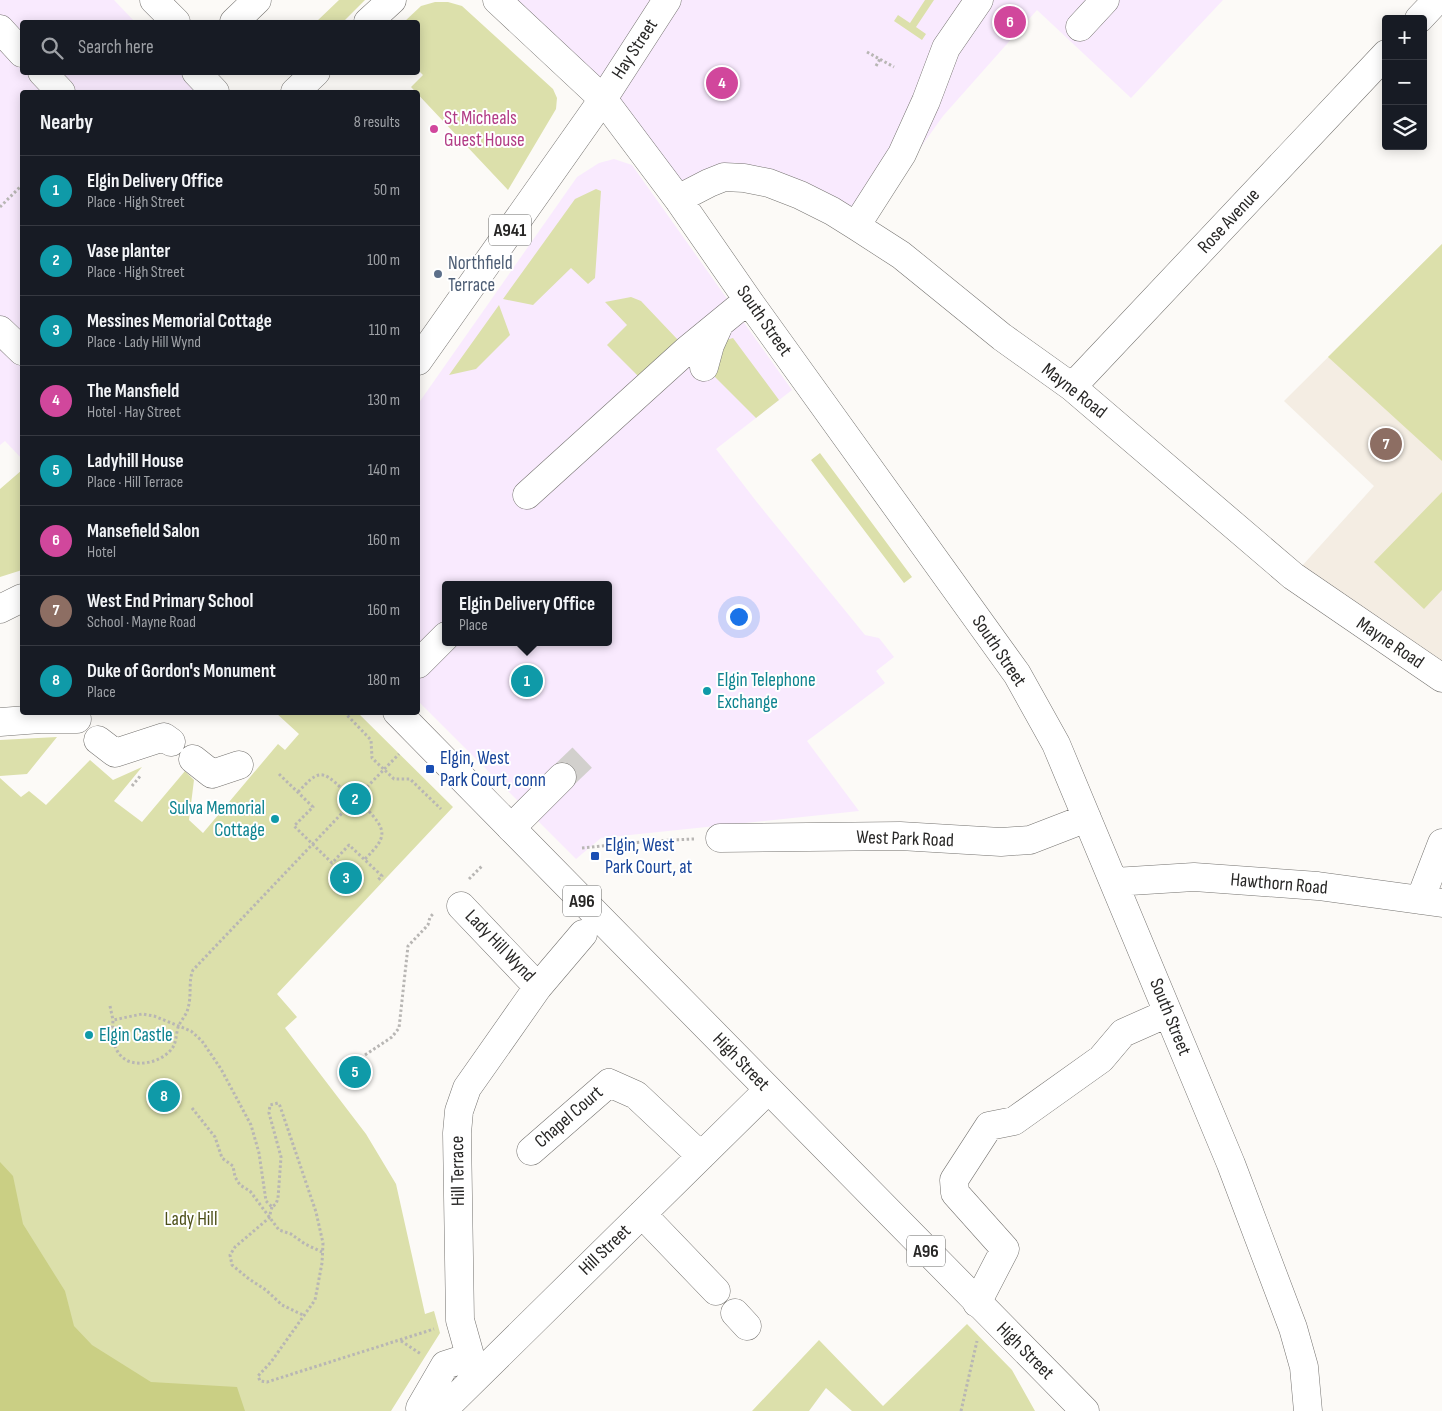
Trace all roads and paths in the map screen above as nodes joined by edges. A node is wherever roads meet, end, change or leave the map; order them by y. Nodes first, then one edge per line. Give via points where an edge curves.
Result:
1 (154, 0) edge
2 (257, 0) edge
3 (392, 0) edge
4 (496, 0) edge
5 (667, 0) edge
6 (979, 0) edge
7 (1105, 0) edge
8 (1437, 0) edge
9 (1423, 15) edge
10 (174, 20) edge
11 (236, 20) edge
12 (370, 20) edge
13 (1080, 27) dead end
14 (0, 29) edge
15 (20, 51) edge
16 (867, 52) dead end
17 (1382, 58) edge
18 (880, 59) junction
19 (876, 66) dead end
20 (894, 67) dead end
21 (45, 75) edge
22 (199, 75) edge
23 (313, 75) edge
24 (59, 90) edge
25 (213, 90) edge
26 (297, 90) edge
27 (603, 98) junction
28 (20, 187) edge
29 (678, 199) junction
30 (0, 207) edge
31 (856, 226) junction
32 (748, 300) junction
33 (719, 324) junction
34 (0, 330) edge
35 (20, 349) edge
36 (420, 358) edge
37 (704, 367) dead end
38 (1072, 387) junction
39 (527, 495) dead end
40 (20, 599) edge
41 (0, 609) edge
42 (20, 612) edge
43 (0, 614) edge
44 (442, 640) edge
45 (420, 662) edge
46 (1442, 678) edge
47 (347, 715) edge
48 (400, 715) edge
49 (77, 719) dead end
50 (0, 722) edge
51 (98, 740) dead end
52 (170, 742) dead end
53 (403, 749) dead end
54 (193, 759) dead end
55 (239, 766) dead end
56 (384, 770) junction
57 (279, 774) dead end
58 (562, 777) tunnel mouth
59 (343, 790) junction
60 (364, 790) junction
61 (298, 792) junction
62 (365, 807) junction
63 (440, 809) dead end
64 (345, 810) junction
65 (1087, 818) junction
66 (511, 828) junction
67 (720, 838) joint
68 (1442, 842) edge
69 (312, 844) junction
70 (582, 848) dead end
71 (365, 859) junction
72 (377, 882) dead end
73 (1114, 882) junction
74 (1431, 901) edge
75 (461, 906) dead end
76 (423, 931) dead end
77 (583, 934) dead end
78 (538, 987) junction
79 (110, 1006) dead end
80 (1168, 1013) junction
81 (113, 1020) junction
82 (178, 1026) junction
83 (365, 1055) dead end
84 (768, 1090) junction
85 (192, 1108) dead end
86 (531, 1152) dead end
87 (701, 1156) junction
88 (272, 1206) junction
89 (642, 1214) junction
90 (269, 1218) junction
91 (322, 1252) junction
92 (716, 1291) dead end
93 (977, 1303) junction
94 (305, 1316) junction
95 (460, 1320) junction
96 (977, 1341) dead end
97 (473, 1367) junction
98 (429, 1408) edge
99 (961, 1411) edge
100 (1085, 1411) edge
101 (1308, 1411) edge

1 - 10 main road
2 - 11 main road
3 - 12 main road
4 - 27 main road, South Street
5 - 27 main road, Hay Street / A941
6 - 31 main road via 946,48 902,154
7 - 13 main road
8 - 9 main road
14 - 15 main road
16 - 18 path
17 - 38 main road, Rose Avenue
18 - 19 path
18 - 20 path
21 - 24 main road
22 - 25 main road
23 - 26 main road
27 - 29 main road, South Street
27 - 36 main road, A941
28 - 30 path
29 - 31 main road, Mayne Road via 724,177 744,178 800,195
29 - 32 main road, South Street
31 - 38 main road, Mayne Road via 902,255 1002,336
32 - 33 main road
32 - 65 main road, South Street via 1017,674 1056,744
33 - 37 main road
33 - 39 main road
34 - 35 main road
38 - 46 main road, Mayne Road via 1293,576
40 - 41 main road
42 - 43 main road
44 - 45 main road
47 - 56 path via 371,740 372,758
48 - 66 main road, High Street / A96
49 - 50 main road
51 - 52 main road via 115,754 164,737
53 - 56 path
54 - 55 main road via 212,774
56 - 60 path
56 - 63 path via 394,779 410,779
57 - 61 path
58 - 66 main road
59 - 60 path via 355,785
59 - 61 path via 321,774
59 - 64 path via 340,802
60 - 62 path via 368,798
61 - 69 path via 313,807 294,826
62 - 64 path via 357,813
62 - 71 path via 377,820 382,835 381,841
64 - 69 path
65 - 67 main road, West Park Road via 1030,840 1001,842 900,836
65 - 73 main road, South Street
66 - 84 main road, High Street / A96
67 - 70 path
68 - 74 main road
69 - 71 path via 332,864 349,845
69 - 82 path via 193,970 188,1009
71 - 72 path via 382,876
73 - 74 main road, Hawthorn Road via 1194,876 1318,886
73 - 80 main road, South Street
75 - 78 main road, Lady Hill Wynd
76 - 83 path via 408,946 399,1028 392,1037
77 - 78 main road, Hill Terrace
78 - 95 main road, Hill Terrace via 461,1101 457,1133
79 - 81 path
80 - 93 main road via 1123,1033 1101,1059 1014,1121 989,1126 954,1180 955,1193 1005,1249
80 - 101 main road, South Street via 1231,1164 1293,1328 1304,1367
81 - 82 path via 142,1014
81 - 82 path via 112,1038 123,1057 130,1062 153,1061 164,1056 174,1046
82 - 88 path via 191,1031 202,1041 240,1101 259,1153 266,1201
84 - 87 main road, Hill Street
84 - 93 main road, High Street / A96
85 - 90 path via 215,1137 222,1158 233,1166 240,1185 250,1191
86 - 87 main road, Chapel Court via 609,1083 636,1095
87 - 89 main road, Hill Street
88 - 90 path
88 - 91 path via 278,1198 281,1157 270,1106 278,1103 316,1212
89 - 92 main road
89 - 97 main road, Hill Street
90 - 91 path via 278,1230
90 - 94 path via 236,1247 230,1255 232,1265 282,1305
91 - 94 path via 315,1300
93 - 100 main road, High Street / A96
94 - 95 path via 262,1370 258,1376 260,1381 267,1382
95 - 97 main road, Hill Terrace
96 - 99 path
97 - 98 main road, Hill Street
97 - 98 main road via 445,1365

